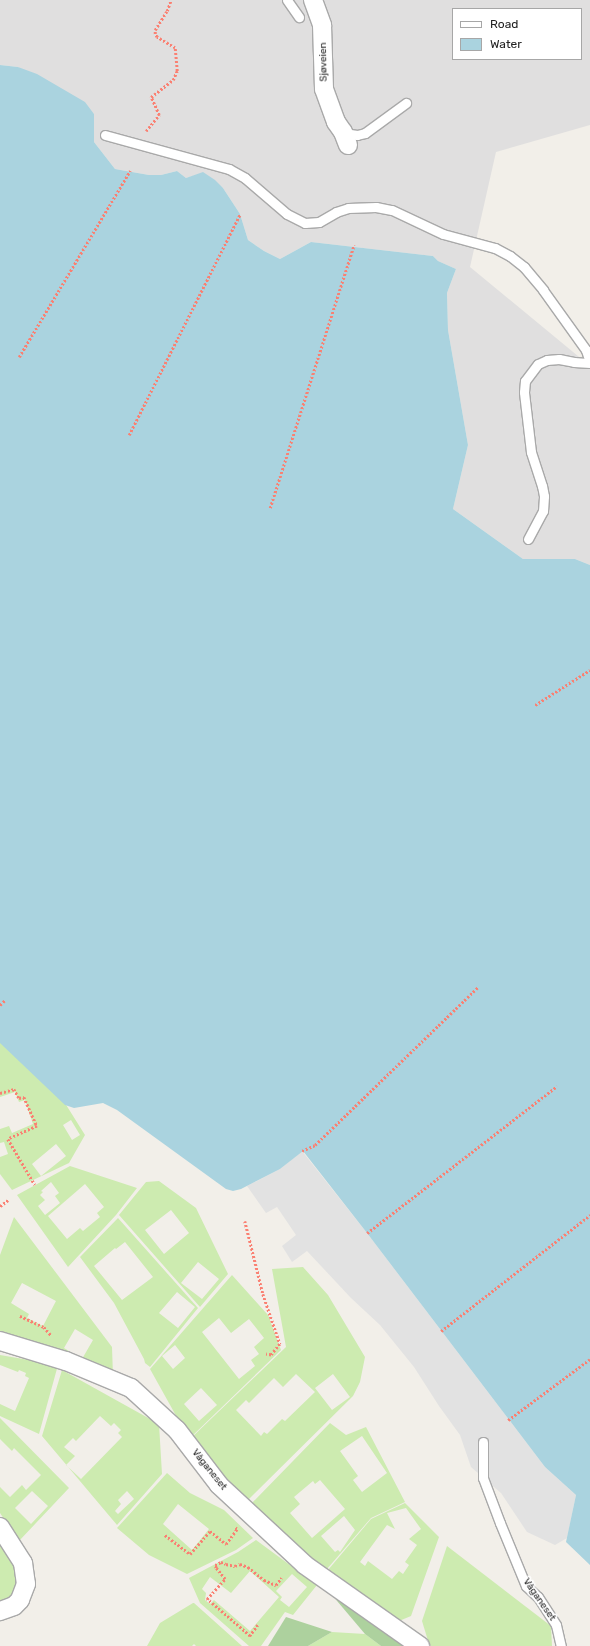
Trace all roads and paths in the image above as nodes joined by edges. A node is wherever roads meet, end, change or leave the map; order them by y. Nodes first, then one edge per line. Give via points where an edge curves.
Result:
1 (171, 0) edge
2 (287, 0) edge
3 (313, 0) edge
4 (299, 17) dead end
5 (406, 104) dead end
6 (145, 133) dead end
7 (105, 134) dead end
8 (345, 138) joint
9 (130, 171) dead end
10 (240, 214) dead end
11 (354, 245) dead end
12 (19, 357) dead end
13 (590, 362) edge
14 (128, 435) dead end
15 (270, 508) dead end
16 (528, 539) dead end
17 (590, 670) edge
18 (535, 706) dead end
19 (479, 986) dead end
20 (5, 1000) dead end
21 (0, 1005) edge
22 (557, 1086) dead end
23 (0, 1093) edge
24 (302, 1151) dead end
25 (35, 1184) dead end
26 (8, 1200) dead end
27 (0, 1206) edge
28 (590, 1215) edge
29 (245, 1221) dead end
30 (367, 1233) dead end
31 (20, 1316) dead end
32 (441, 1331) dead end
33 (54, 1339) dead end
34 (0, 1341) edge
35 (266, 1354) dead end
36 (590, 1359) edge
37 (508, 1420) dead end
38 (483, 1442) dead end
39 (232, 1523) dead end
40 (0, 1527) edge
41 (165, 1535) dead end
42 (281, 1578) dead end
43 (0, 1611) edge
44 (258, 1625) dead end
45 (420, 1646) edge
46 (561, 1646) edge

1 - 6 path via 155,30 156,37 175,48 177,71 173,80 151,97 159,116
2 - 4 lane
3 - 8 street, Sjøveien via 322,25 324,89
5 - 8 lane via 365,133
7 - 13 lane via 229,169 245,178 287,214 305,223 319,222 348,208 376,207 392,210 443,234 495,248 524,267 586,350
9 - 12 path
10 - 14 path
11 - 15 path
13 - 16 lane via 547,360 538,364 525,381 524,398 531,452 544,496 542,511
17 - 18 path
19 - 24 path via 315,1145
20 - 21 path
22 - 30 path
23 - 25 path via 14,1089 20,1098 24,1096 37,1126 8,1139
26 - 27 path
28 - 32 path
29 - 35 path via 263,1294 280,1344 271,1355
31 - 33 path via 44,1327
34 - 45 street, Våganeset via 66,1362 131,1388 177,1430 219,1485 305,1565
36 - 37 path
38 - 46 lane, Våganeset via 483,1478 500,1524 526,1586 538,1597 556,1624
39 - 41 path via 237,1529 226,1544 210,1531 190,1554
40 - 43 street via 23,1563 26,1584 20,1600 14,1606
42 - 44 path via 276,1585 264,1580 248,1566 221,1562 216,1565 225,1578 207,1599 250,1636

